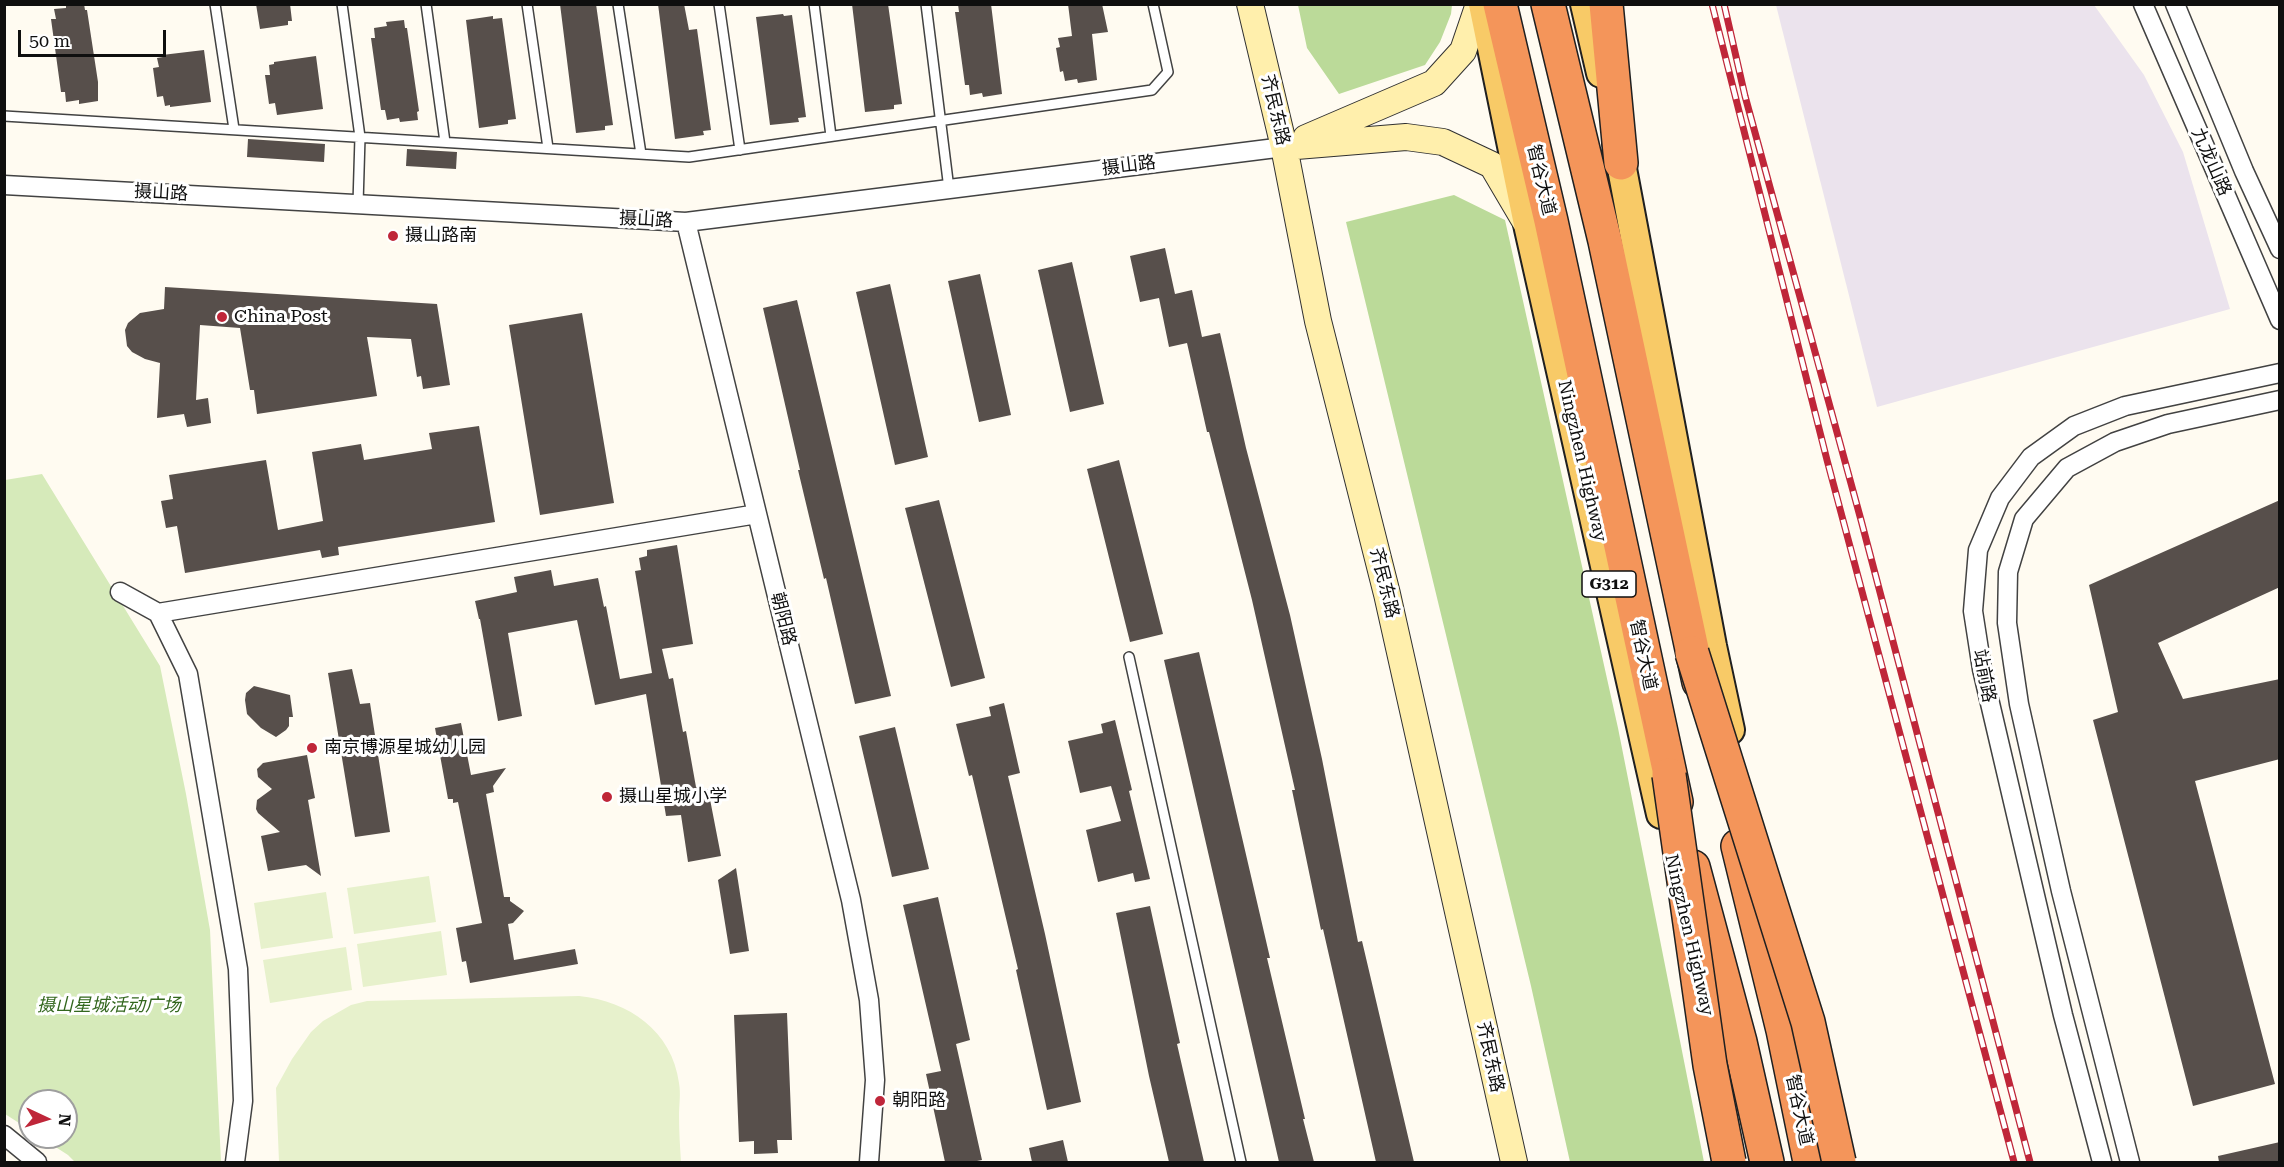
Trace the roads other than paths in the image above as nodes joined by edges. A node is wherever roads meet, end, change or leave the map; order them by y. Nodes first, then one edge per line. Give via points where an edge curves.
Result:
1 (215, 4) edge
2 (342, 4) edge
3 (426, 4) edge
4 (527, 4) edge
5 (618, 4) edge
6 (719, 4) edge
7 (814, 4) edge
8 (926, 4) edge
9 (1153, 4) edge
10 (1250, 4) edge
11 (1481, 4) edge
12 (1500, 4) edge
13 (1548, 4) edge
14 (1585, 4) edge
15 (1606, 4) edge
16 (2143, 4) edge
17 (2175, 4) edge
18 (4, 116) edge
19 (940, 121) junction
20 (234, 129) junction
21 (831, 136) junction
22 (360, 137) junction
23 (445, 142) junction
24 (1284, 147) junction
25 (548, 148) junction
26 (740, 150) junction
27 (641, 154) junction
28 (1621, 163) junction
29 (4, 185) edge
30 (949, 189) junction
31 (358, 204) junction
32 (686, 222) junction
33 (1529, 229) junction
34 (2280, 249) edge
35 (2280, 320) edge
36 (2280, 373) edge
37 (2280, 400) edge
38 (757, 514) junction
39 (120, 592) dead end
40 (158, 614) junction
41 (1692, 653) junction
42 (1129, 657) dead end
43 (1669, 775) junction
44 (4, 1136) edge
45 (37, 1162) edge
46 (235, 1162) edge
47 (869, 1162) edge
48 (1241, 1162) edge
49 (1514, 1162) edge
50 (1729, 1162) edge
51 (1743, 1162) edge
52 (1767, 1162) edge
53 (1810, 1162) edge
54 (1825, 1162) edge
55 (1839, 1162) edge
56 (2102, 1162) edge
57 (2130, 1162) edge

1 - 20 lane
2 - 22 lane
3 - 23 lane
4 - 25 lane
5 - 27 lane
6 - 26 lane
7 - 21 lane
8 - 19 lane
9 - 19 lane via 1168,72 1152,90
10 - 24 street, 齐民东路
11 - 24 street via 1463,51 1434,83
11 - 33 main road, Ningzhen Highway / G312
12 - 43 highway, 智谷大道 / G312 via 1551,221
13 - 41 highway, 智谷大道 via 1605,241
14 - 28 main road, 智谷大道
15 - 28 highway
16 - 35 street, 九龙山路
17 - 34 street, 九龙山路
18 - 20 lane
19 - 21 lane
19 - 30 lane
20 - 22 lane
21 - 26 lane
22 - 23 lane
22 - 31 lane
23 - 25 lane
24 - 30 street, 摄山路
24 - 33 street via 1406,137 1443,142 1492,165
24 - 49 street, 齐民东路 via 1318,321 1387,594
25 - 27 lane
26 - 27 lane via 689,157
28 - 54 main road, 智谷大道 via 1712,646
29 - 31 street, 摄山路
30 - 32 street, 摄山路
31 - 32 street, 摄山路
32 - 38 street, 朝阳路
33 - 51 main road, Ningzhen Highway / G312 via 1685,923
36 - 56 street, 站前路 via 2125,406 2074,426 2031,457 2000,498 1978,550 1973,610 1982,669 2063,1015
37 - 57 street, 站前路 via 2168,424 2115,442 2067,468 2024,519 2008,572 2007,623 2019,704 2061,891
38 - 40 street
38 - 47 street, 朝阳路 via 851,900 869,1000 875,1080
39 - 40 street
40 - 46 street via 188,674 238,969 243,1101
41 - 53 highway, 智谷大道, bridge via 1783,1030
41 - 55 highway, bridge via 1808,1022
42 - 48 lane
43 - 50 highway, G312, bridge via 1710,1065
43 - 52 highway, 智谷大道 / G312, bridge via 1740,1042
44 - 45 street

